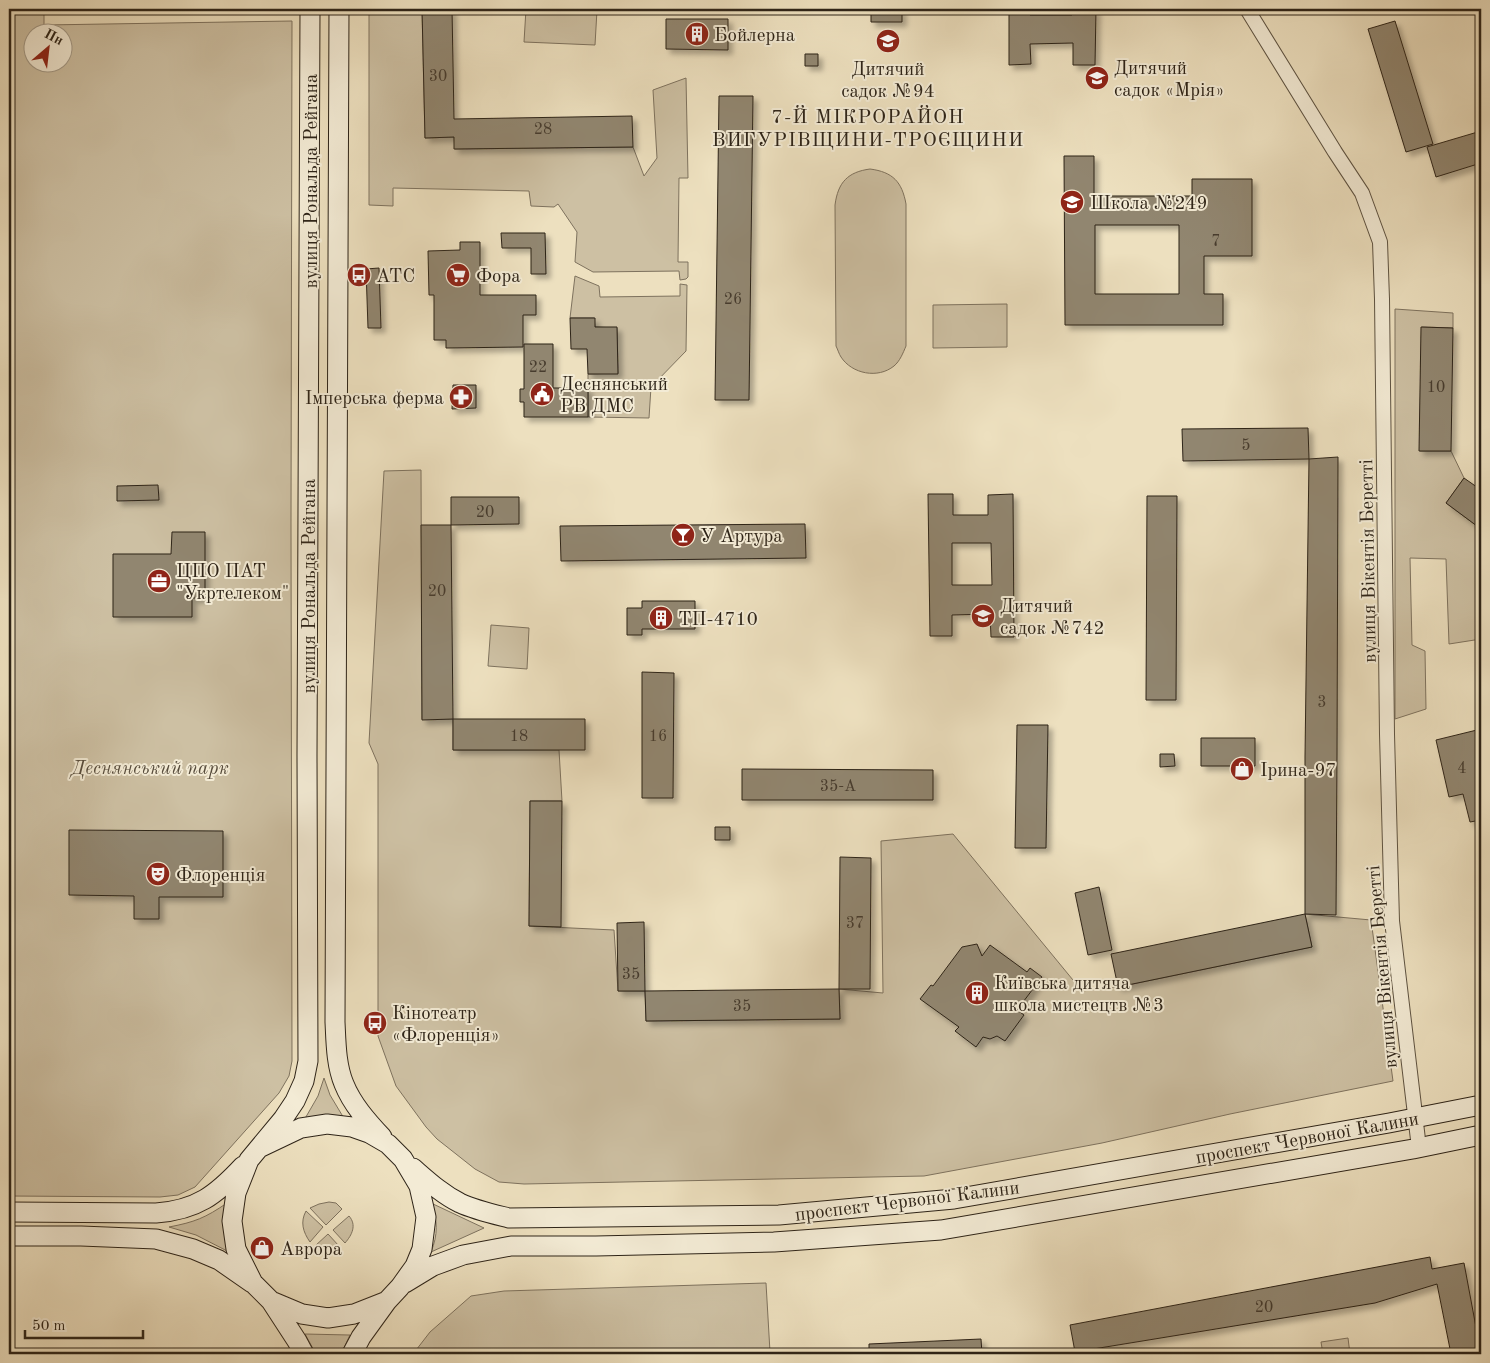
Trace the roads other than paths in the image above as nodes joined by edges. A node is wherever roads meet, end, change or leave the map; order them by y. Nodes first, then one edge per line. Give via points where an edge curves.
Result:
1 (310, 9) edge
2 (340, 9) edge
3 (1247, 9) edge
4 (1481, 1105) edge
5 (1415, 1118) junction
6 (1481, 1135) edge
7 (388, 1144) junction
8 (1418, 1148) junction
9 (254, 1154) junction
10 (403, 1159) junction
11 (9, 1212) edge
12 (9, 1236) edge
13 (253, 1283) junction
14 (400, 1287) junction
15 (271, 1301) junction
16 (387, 1301) junction
17 (304, 1354) edge
18 (352, 1354) edge

1 - 9 main road, вулиця Рональда Рейгана via 308,1061 295,1101
2 - 7 main road, вулиця Рональда Рейгана via 335,1022 344,1083 355,1105
3 - 5 street, вулиця Вікентія Беретті via 1362,193 1380,242 1390,883
4 - 5 main road, проспект Червоної Калини
5 - 8 street, вулиця Вікентія Беретті
5 - 10 main road, проспект Червоної Калини via 954,1199 778,1215 509,1218 460,1203
6 - 8 main road, проспект Червоної Калини
7 - 9 main road via 352,1127 327,1124 301,1128
7 - 10 main road
8 - 14 main road, проспект Червоної Калини via 940,1230 774,1242 511,1246 463,1255 433,1266
9 - 11 main road via 214,1195 174,1212
9 - 13 main road via 236,1193 232,1221 236,1249
10 - 14 main road via 419,1186 426,1217 422,1249
12 - 13 main road via 156,1239 194,1249 219,1260
13 - 15 main road
14 - 16 main road
15 - 16 main road via 302,1314 328,1318 354,1314
15 - 17 main road
16 - 18 main road

